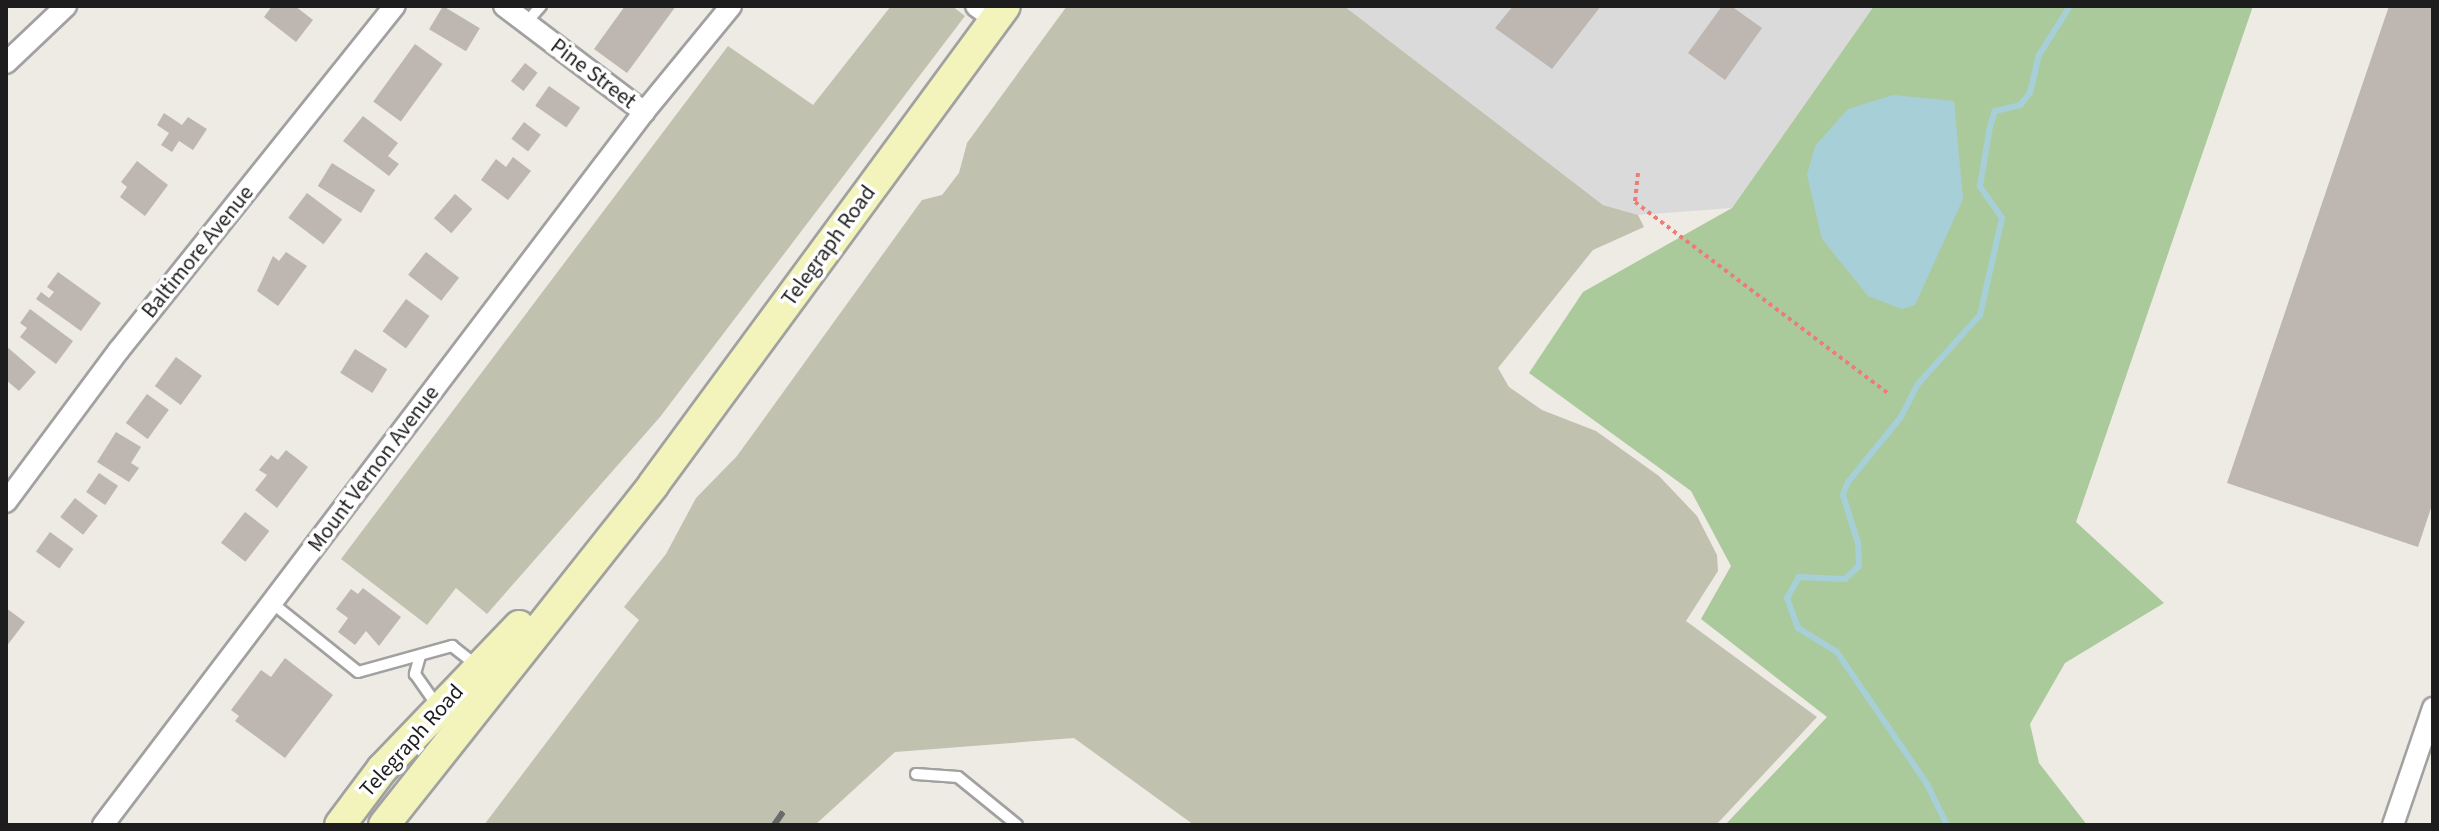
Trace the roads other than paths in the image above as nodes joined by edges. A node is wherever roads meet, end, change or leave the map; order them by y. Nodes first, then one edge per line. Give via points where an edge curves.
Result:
1 (66, 6) edge
2 (395, 6) edge
3 (504, 6) edge
4 (541, 6) edge
5 (731, 6) edge
6 (992, 11) edge
7 (526, 23) junction
8 (6, 63) edge
9 (644, 112) junction
10 (653, 485) junction
11 (6, 502) edge
12 (272, 603) junction
13 (420, 656) junction
14 (479, 667) junction
15 (440, 708) junction
16 (2433, 708) edge
17 (916, 774) dead end
18 (103, 825) edge
19 (340, 825) edge
20 (384, 825) edge
21 (1017, 825) edge
22 (2393, 825) edge

1 - 8 street
2 - 11 street, Baltimore Avenue via 119,350
3 - 7 street, Pine Street
4 - 7 lane
5 - 9 street, Mount Vernon Avenue
6 - 10 main road, Telegraph Road
7 - 9 street, Pine Street
9 - 12 street, Mount Vernon Avenue
10 - 14 main road, Telegraph Road
10 - 20 main road, Telegraph Road
12 - 13 lane via 358,672
12 - 18 street, Mount Vernon Avenue
13 - 14 lane via 452,646
13 - 15 lane via 415,674
14 - 15 main road, Telegraph Road
15 - 19 main road, Telegraph Road via 382,769
16 - 22 street
17 - 21 lane via 958,777

